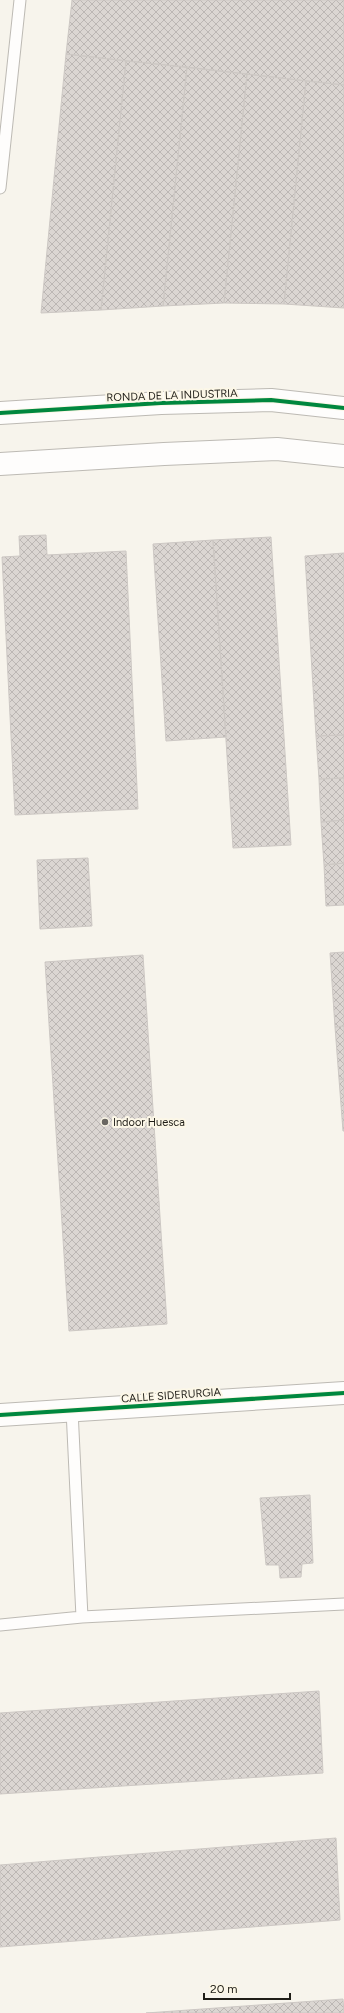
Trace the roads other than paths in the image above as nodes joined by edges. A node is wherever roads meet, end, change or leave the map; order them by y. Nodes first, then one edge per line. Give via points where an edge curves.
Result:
1 (20, 0) edge
2 (0, 188) edge
3 (344, 408) edge
4 (0, 413) edge
5 (344, 456) edge
6 (0, 464) edge
7 (344, 1393) edge
8 (72, 1410) junction
9 (0, 1415) edge
10 (344, 1604) edge
11 (82, 1617) junction
12 (0, 1624) edge

1 - 2 lane
3 - 4 street, RONDA DE LA INDUSTRIA via 271,400 161,403
5 - 6 street via 277,449
7 - 8 street, CALLE SIDERURGIA
8 - 9 street, CALLE SIDERURGIA
8 - 11 lane
10 - 11 lane
11 - 12 lane

